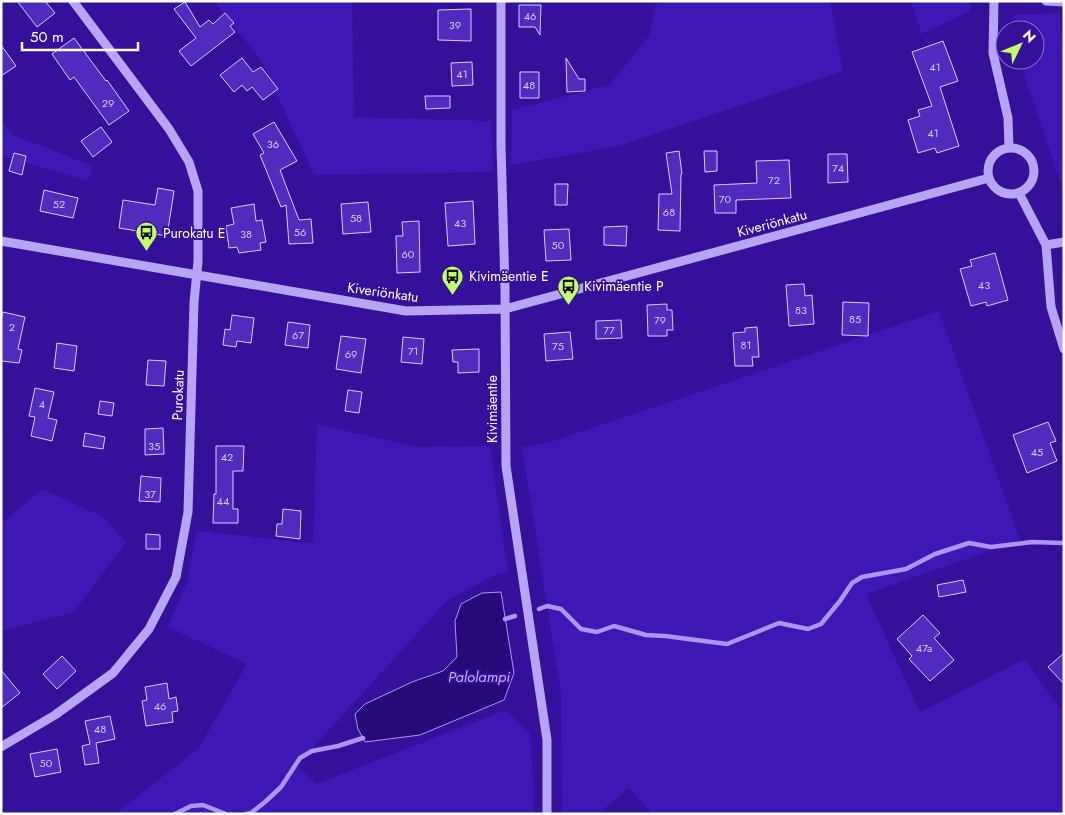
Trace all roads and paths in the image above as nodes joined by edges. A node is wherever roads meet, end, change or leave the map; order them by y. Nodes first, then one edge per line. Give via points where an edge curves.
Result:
1 (72, 1) edge
2 (501, 1) edge
3 (994, 1) edge
4 (1046, 1) edge
5 (1064, 2) edge
6 (1009, 148) junction
7 (989, 178) junction
8 (1019, 192) junction
9 (1, 241) edge
10 (1064, 242) edge
11 (1046, 245) junction
12 (196, 274) junction
13 (505, 310) junction
14 (1064, 348) edge
15 (1, 747) edge
16 (547, 814) edge

1 - 12 street, Purokatu via 169,129 189,162 198,191
2 - 13 street, Kivimäentie
3 - 6 street via 993,53 1008,118
4 - 5 street
6 - 7 street via 992,158
6 - 8 street via 1028,156 1034,170 1026,189
7 - 8 street via 992,185 1004,193
7 - 13 street, Kiveriönkatu
8 - 11 street
9 - 12 street, Kiveriönkatu
10 - 11 street
11 - 14 street via 1051,307
12 - 13 street, Kiveriönkatu via 406,311
12 - 15 street, Purokatu via 188,512 176,577 149,629 113,673 55,715
13 - 16 street, Kivimäentie via 506,466 547,740

